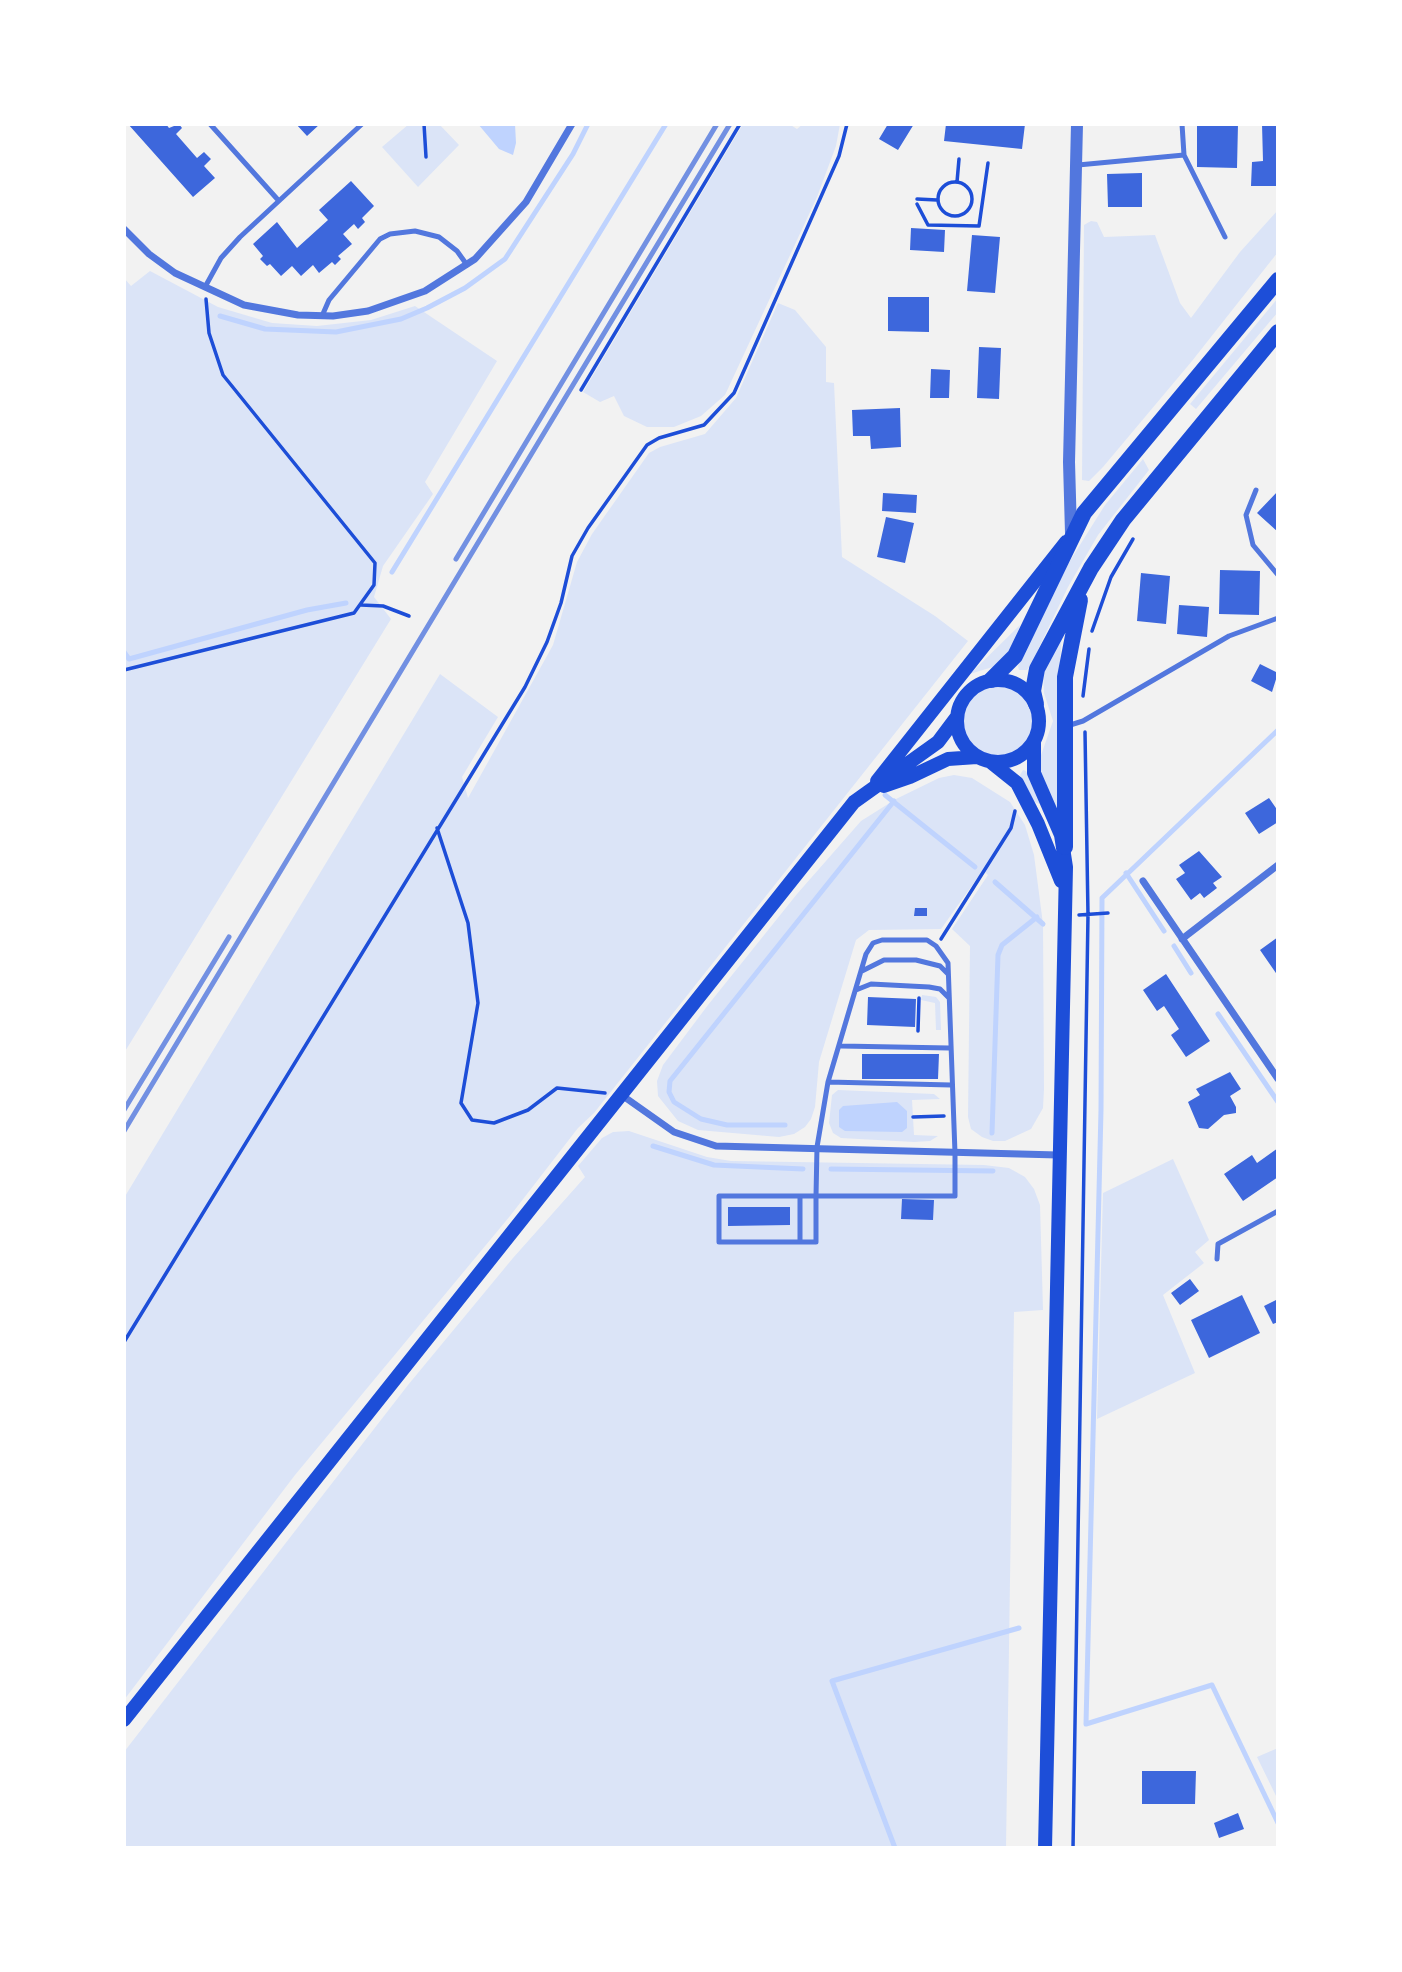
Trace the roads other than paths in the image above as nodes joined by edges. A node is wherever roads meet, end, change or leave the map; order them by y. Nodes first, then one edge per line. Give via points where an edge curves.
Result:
1 (210, 124) edge
2 (362, 124) edge
3 (572, 124) edge
4 (1077, 124) edge
5 (1182, 124) edge
6 (1184, 155) junction
7 (1078, 165) junction
8 (279, 201) junction
9 (124, 229) edge
10 (1225, 237) dead end
11 (467, 265) junction
12 (1278, 280) edge
13 (205, 287) junction
14 (322, 316) junction
15 (1278, 332) edge
16 (1256, 490) dead end
17 (1071, 536) junction
18 (1091, 568) junction
19 (1278, 575) edge
20 (1278, 618) edge
21 (991, 680) junction
22 (1036, 704) junction
23 (956, 718) junction
24 (1064, 726) junction
25 (1034, 742) junction
26 (977, 757) junction
27 (992, 763) junction
28 (870, 790) junction
29 (1065, 847) junction
30 (1278, 865) edge
31 (1143, 881) dead end
32 (1064, 888) junction
33 (1182, 939) junction
34 (862, 971) junction
35 (948, 974) junction
36 (856, 990) junction
37 (948, 998) junction
38 (841, 1046) junction
39 (949, 1048) junction
40 (1278, 1079) edge
41 (828, 1082) junction
42 (951, 1085) junction
43 (623, 1096) junction
44 (817, 1147) junction
45 (955, 1153) junction
46 (1058, 1155) junction
47 (800, 1196) junction
48 (816, 1196) junction
49 (1278, 1211) edge
50 (800, 1242) junction
51 (1217, 1259) dead end
52 (124, 1720) edge
53 (1045, 1848) edge

1 - 8 lane
2 - 8 lane
3 - 11 street via 526,202
4 - 7 street
5 - 6 lane
6 - 7 lane
6 - 10 lane
7 - 17 street
8 - 13 lane via 221,258
9 - 13 street via 162,264
11 - 14 street via 397,303
11 - 14 lane via 439,237 415,231 390,234 329,300
12 - 17 highway via 1084,513
13 - 14 street via 263,310
15 - 18 highway via 1123,520
16 - 19 lane via 1245,515 1253,545
17 - 21 highway via 1015,656
17 - 28 main road
18 - 22 highway via 1037,669
18 - 24 highway via 1069,648
20 - 24 lane via 1229,636 1083,721
21 - 22 main road via 1022,687
21 - 23 main road via 964,698
22 - 25 main road via 1040,723
23 - 26 main road via 961,741
23 - 28 main road via 938,742
24 - 29 highway
25 - 27 main road via 1021,756
25 - 29 main road via 1034,773
26 - 27 main road
26 - 28 main road via 948,759
27 - 32 main road via 1017,783
28 - 43 main road via 854,802
29 - 32 main road
30 - 33 street
31 - 33 street
32 - 46 main road
33 - 40 street
34 - 35 lane via 884,960 916,960 940,966
34 - 35 lane via 873,943 927,940 948,963
34 - 36 lane
35 - 37 lane
36 - 37 lane via 871,984 920,986 940,989
36 - 38 lane
37 - 39 lane
38 - 39 lane
38 - 41 lane
39 - 42 lane
41 - 42 lane
41 - 44 lane
42 - 45 lane
43 - 44 street via 694,1141 748,1148
43 - 52 main road
44 - 45 street
44 - 48 lane
45 - 46 street
45 - 48 lane via 955,1196
46 - 53 main road
47 - 48 lane
47 - 50 lane
47 - 50 lane via 719,1196 719,1242
48 - 50 lane via 817,1242
49 - 51 lane via 1218,1244

